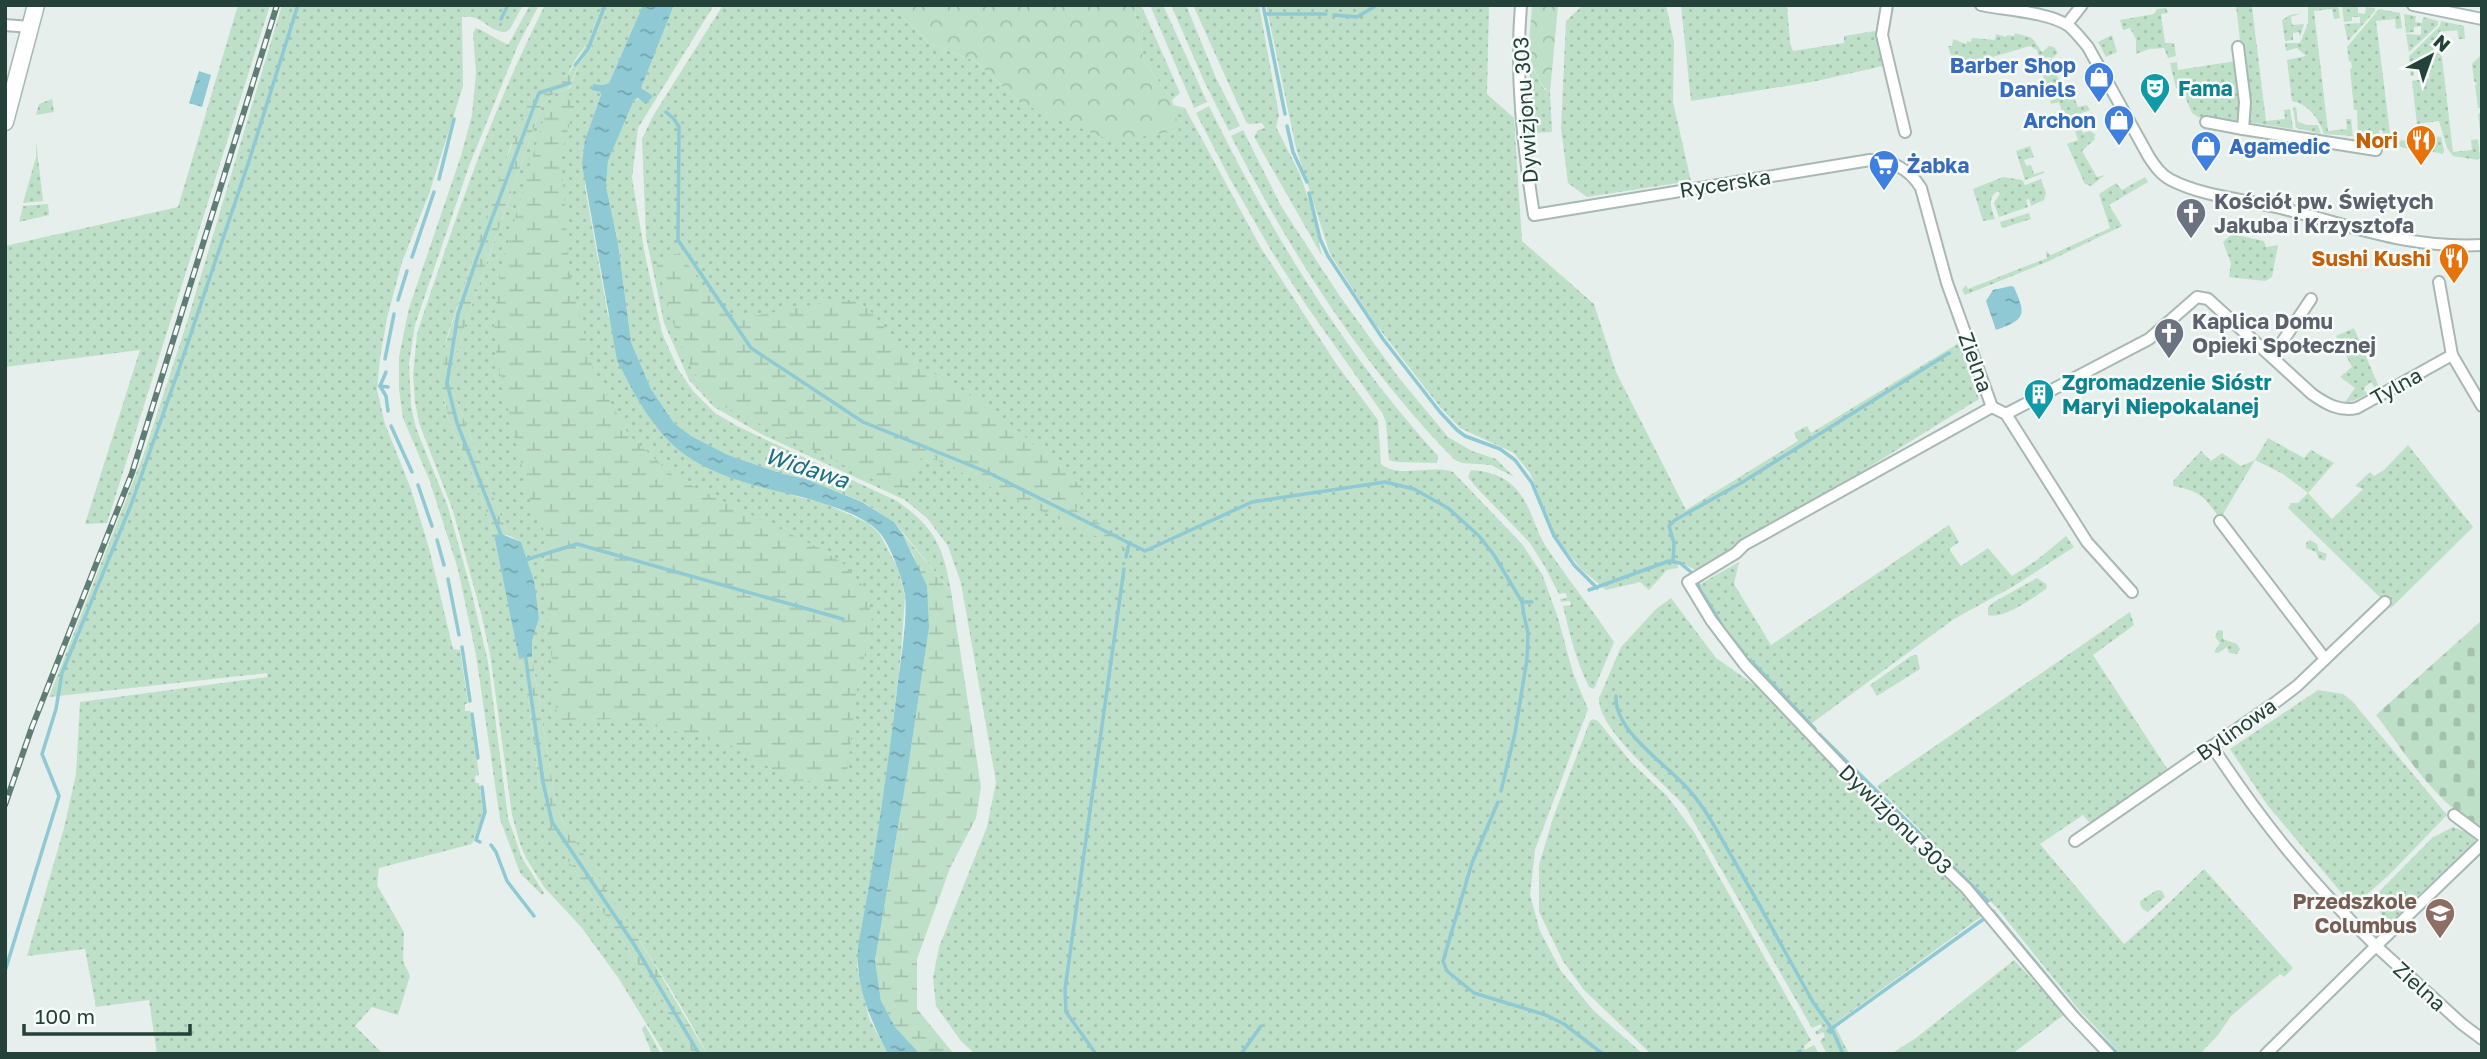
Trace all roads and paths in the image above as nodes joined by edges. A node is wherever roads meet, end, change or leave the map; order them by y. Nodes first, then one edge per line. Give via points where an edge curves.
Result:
1 (36, 5) edge
2 (1521, 5) edge
3 (1887, 5) edge
4 (1981, 5) edge
5 (2082, 5) edge
6 (2413, 5) edge
7 (2456, 9) edge
8 (2482, 19) edge
9 (2067, 24) junction
10 (5, 25) edge
11 (30, 27) junction
12 (2238, 47) dead end
13 (5, 122) edge
14 (2206, 122) dead end
15 (2243, 129) junction
16 (1905, 132) dead end
17 (2376, 150) dead end
18 (1912, 175) joint
19 (1534, 215) joint
20 (2482, 245) edge
21 (2439, 282) dead end
22 (2311, 299) dead end
23 (2452, 355) junction
24 (2272, 357) junction
25 (2482, 406) edge
26 (1992, 407) junction
27 (2006, 414) junction
28 (2220, 521) dead end
29 (2132, 592) dead end
30 (2385, 602) dead end
31 (2325, 659) junction
32 (2212, 746) junction
33 (2454, 815) dead end
34 (2477, 832) edge
35 (2075, 841) dead end
36 (2482, 844) edge
37 (2376, 946) junction
38 (2482, 1039) edge
39 (2109, 1054) edge
40 (2266, 1054) edge

1 - 11 street
2 - 19 street, Dywizjonu 303 via 1519,64
3 - 16 street via 1882,35
4 - 9 street
5 - 9 street
6 - 7 street
7 - 8 street
9 - 20 street via 2088,47 2148,157 2172,180 2388,238 2433,245
10 - 11 street
11 - 13 street
12 - 15 street via 2245,102
14 - 15 street
15 - 17 street
18 - 19 street, Rycerska via 1892,163 1870,160
18 - 26 street, Zielna via 1921,188 1947,283
21 - 23 street
22 - 24 street
23 - 24 street, Tylna via 2349,410 2323,401
23 - 25 street
24 - 27 street, Tylna via 2208,299 2197,297 2149,339
26 - 27 street, Zielna
26 - 39 street, Dywizjonu 303 via 1744,545 1688,582 1745,665 1966,888
27 - 29 street, Zielna via 2087,542
28 - 31 street
30 - 31 street, Bylinowa
31 - 32 street, Bylinowa via 2276,702
32 - 35 street, Bylinowa
32 - 37 street via 2252,808
33 - 34 street
36 - 37 street, Zielna
37 - 38 street, Zielna
37 - 40 street

